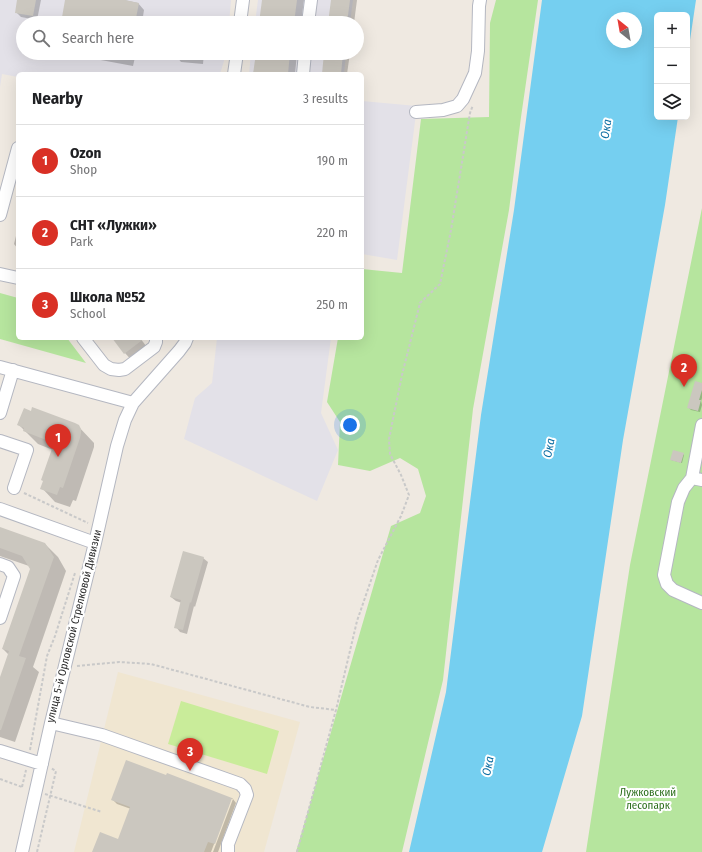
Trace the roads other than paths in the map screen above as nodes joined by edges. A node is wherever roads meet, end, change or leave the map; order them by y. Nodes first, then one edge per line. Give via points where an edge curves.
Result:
1 (243, 0) edge
2 (310, 0) edge
3 (480, 0) edge
4 (241, 16) edge
5 (309, 16) edge
6 (236, 60) edge
7 (304, 60) edge
8 (234, 72) edge
9 (303, 72) edge
10 (416, 112) dead end
11 (16, 155) edge
12 (0, 215) edge
13 (0, 274) edge
14 (16, 278) edge
15 (85, 340) edge
16 (156, 340) edge
17 (186, 340) edge
18 (0, 366) edge
19 (13, 370) junction
20 (133, 403) junction
21 (0, 413) edge
22 (702, 424) edge
23 (0, 441) edge
24 (697, 479) edge
25 (14, 488) road end
26 (0, 509) edge
27 (95, 543) junction
28 (0, 564) edge
29 (702, 603) edge
30 (0, 618) edge
31 (51, 723) junction
32 (0, 751) edge
33 (44, 765) junction
34 (22, 852) edge
35 (228, 852) edge

1 - 4 street
2 - 5 street
3 - 10 street via 476,73 463,99 456,106 442,110
6 - 8 street
7 - 9 street
11 - 12 street
13 - 14 street
15 - 16 street via 104,365 119,370 125,369 154,347
17 - 20 street, улица 5-й Орловской Стрелковой Дивизии
18 - 19 street
19 - 20 street
19 - 21 street
20 - 27 street, улица 5-й Орловской Стрелковой Дивизии via 117,446
22 - 24 street
23 - 25 street via 27,450
24 - 29 street via 684,488 678,502 664,575 667,584 673,590
26 - 27 street
27 - 31 street, улица 5-й Орловской Стрелковой Дивизии
28 - 30 street via 8,567 14,576
31 - 33 street, улица 5-й Орловской Стрелковой Дивизии
31 - 35 street via 102,735 240,784 247,795 228,844
32 - 33 street
33 - 34 street, улица 5-й Орловской Стрелковой Дивизии

